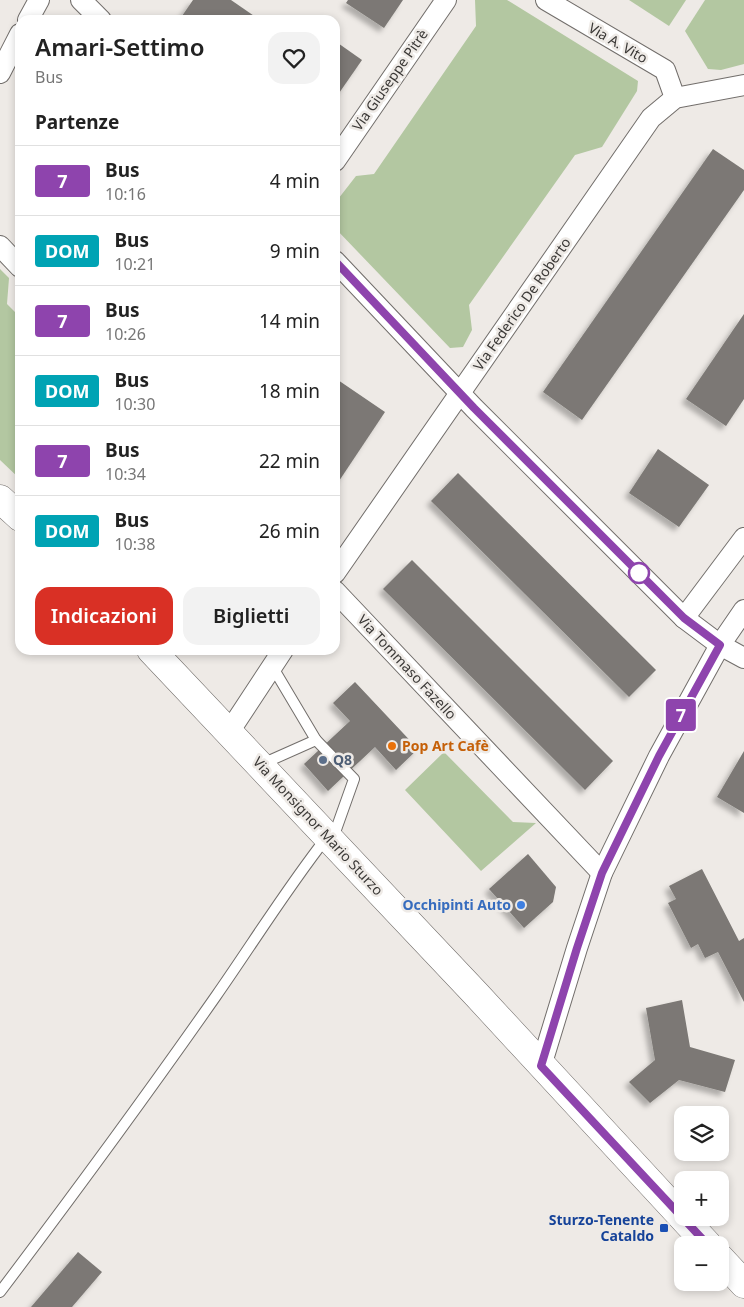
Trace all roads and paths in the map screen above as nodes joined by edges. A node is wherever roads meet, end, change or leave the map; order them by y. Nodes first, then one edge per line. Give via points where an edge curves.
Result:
1 (39, 0) edge
2 (81, 0) edge
3 (446, 0) edge
4 (546, 0) edge
5 (31, 15) edge
6 (96, 15) edge
7 (15, 44) edge
8 (0, 73) edge
9 (744, 85) edge
10 (675, 98) junction
11 (340, 154) edge
12 (0, 246) edge
13 (15, 262) edge
14 (340, 266) edge
15 (460, 394) junction
16 (0, 498) edge
17 (15, 512) edge
18 (744, 538) edge
19 (340, 566) edge
20 (340, 596) edge
21 (744, 610) edge
22 (684, 618) junction
23 (720, 645) junction
24 (156, 655) edge
25 (277, 658) edge
26 (744, 658) edge
27 (229, 732) junction
28 (316, 740) junction
29 (260, 765) junction
30 (329, 839) junction
31 (602, 873) junction
32 (541, 1066) junction
33 (700, 1236) edge
34 (729, 1268) edge
35 (743, 1283) edge
36 (0, 1292) edge

1 - 5 street
2 - 6 street
3 - 11 street, Via Giuseppe Pitrè
4 - 10 street, Via A. Vito via 665,70
7 - 8 street
9 - 10 street, Via Federico De Roberto
10 - 15 street, Via Federico De Roberto via 651,118
12 - 13 street
14 - 15 street
15 - 19 street, Via Federico De Roberto
15 - 22 street
16 - 17 main road
18 - 22 street
20 - 31 street, Via Tommaso Fazello
21 - 23 street
22 - 23 street
23 - 26 street
23 - 31 street via 659,756
24 - 27 main road, Via Monsignor Mario Sturzo
25 - 27 street
25 - 28 lane
27 - 29 main road, Via Monsignor Mario Sturzo
28 - 29 lane
28 - 30 lane via 354,779
29 - 30 main road, Via Monsignor Mario Sturzo
30 - 32 main road, Via Monsignor Mario Sturzo
30 - 36 lane via 298,873 109,1147
31 - 32 street
32 - 33 main road, Via Monsignor Mario Sturzo
34 - 35 main road

